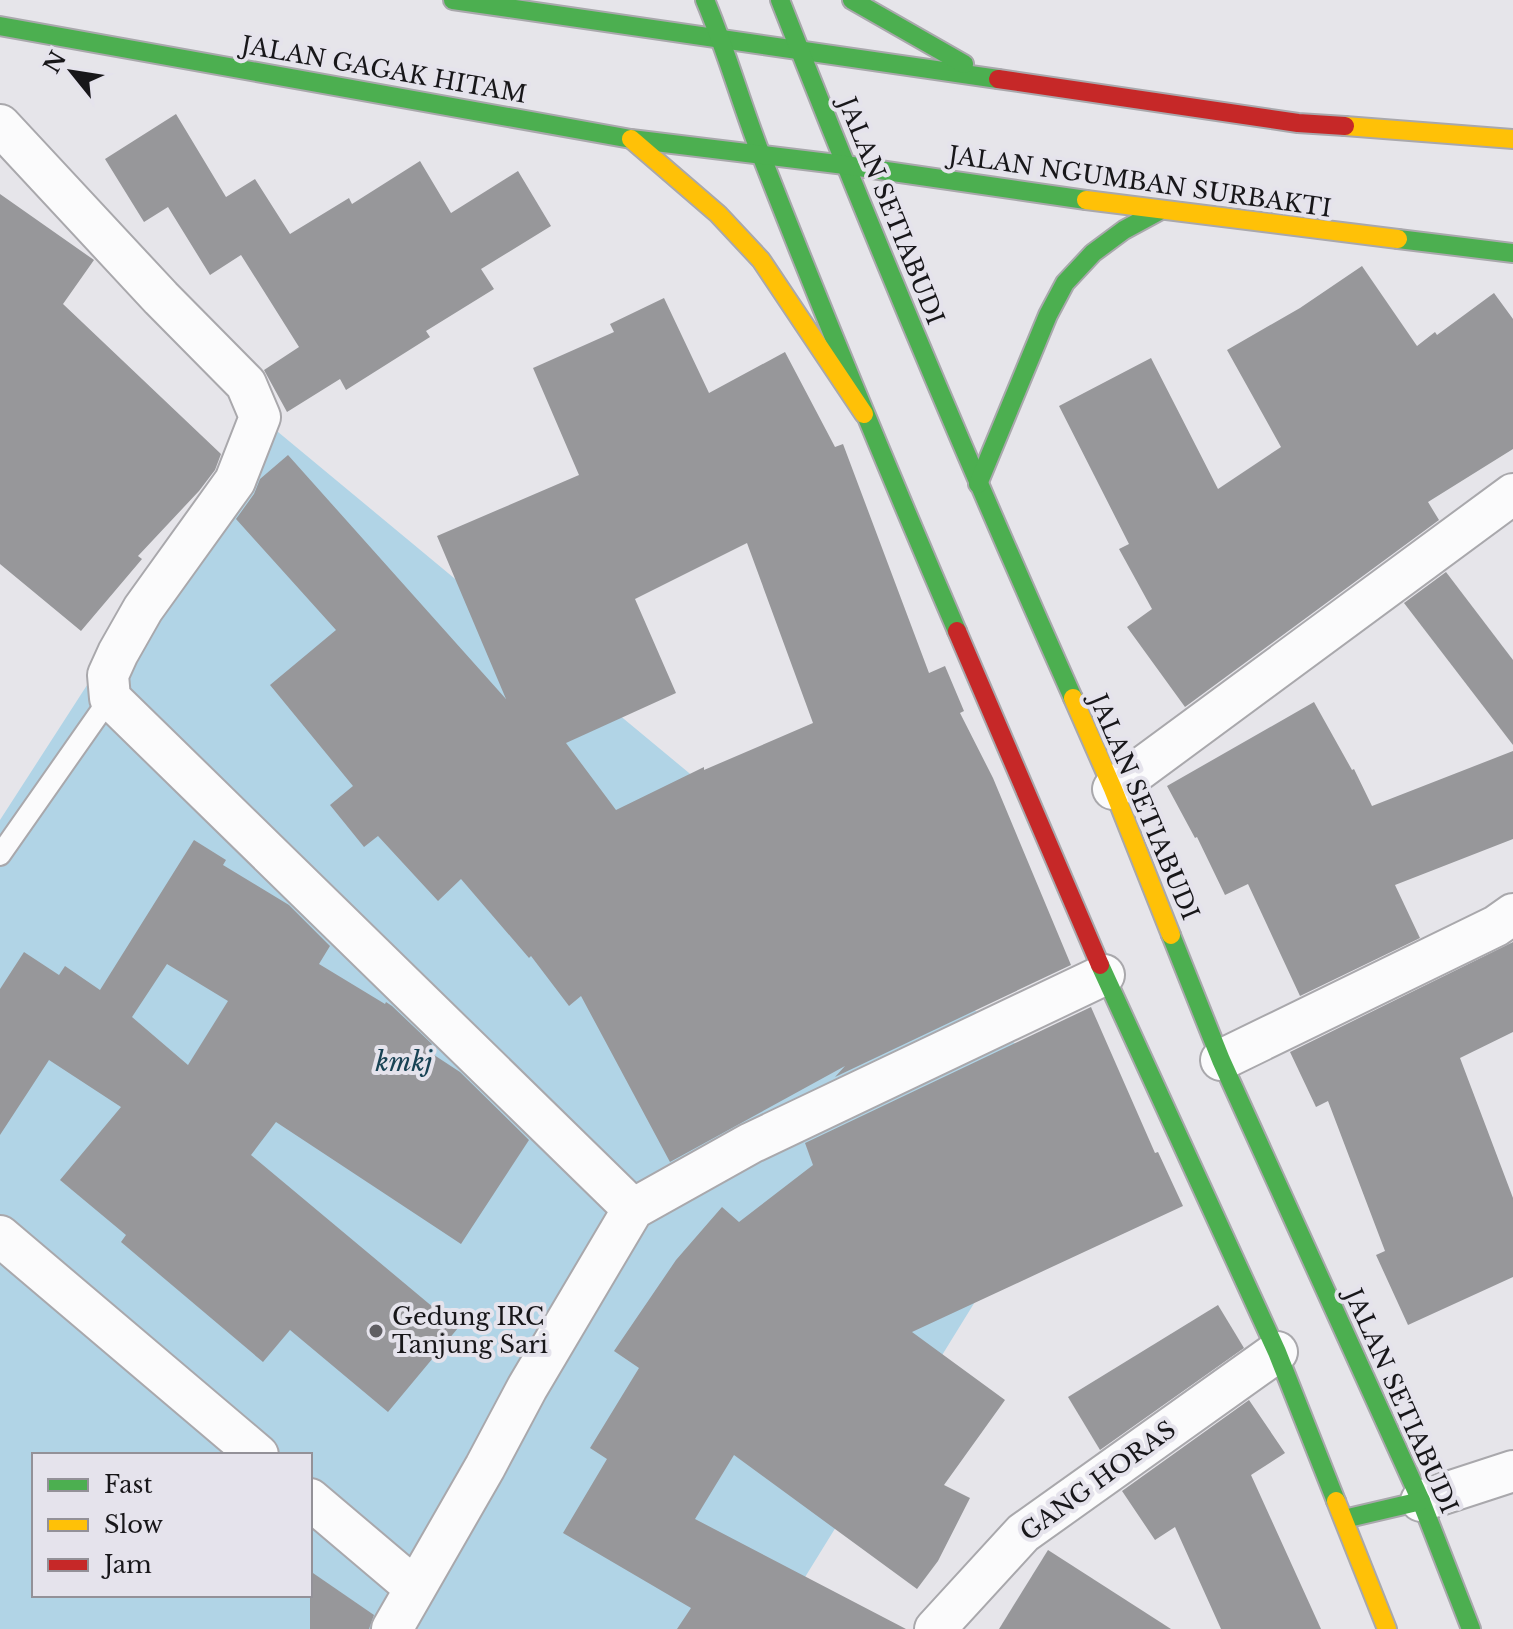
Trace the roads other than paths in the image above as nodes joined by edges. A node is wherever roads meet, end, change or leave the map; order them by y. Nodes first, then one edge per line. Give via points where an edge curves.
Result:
1 (453, 0) edge
2 (705, 0) edge
3 (780, 0) edge
4 (852, 0) edge
5 (503, 3) edge
6 (0, 26) edge
7 (722, 41) junction
8 (800, 50) junction
9 (989, 77) junction
10 (0, 125) edge
11 (631, 139) junction
12 (1513, 139) edge
13 (761, 155) junction
14 (845, 165) junction
15 (1159, 211) junction
16 (1513, 253) edge
17 (864, 414) junction
18 (978, 484) junction
19 (1513, 494) edge
20 (110, 698) junction
21 (1113, 789) junction
22 (0, 855) edge
23 (1513, 914) edge
24 (1104, 975) junction
25 (1221, 1060) junction
26 (633, 1209) junction
27 (0, 1236) edge
28 (1277, 1352) junction
29 (256, 1453) edge
30 (1513, 1471) edge
31 (312, 1501) edge
32 (1421, 1501) junction
33 (1344, 1519) junction
34 (415, 1588) junction
35 (392, 1629) edge
36 (935, 1629) edge
37 (1387, 1629) edge
38 (1471, 1629) edge

1 - 5 main road
2 - 7 main road
3 - 8 main road, JALAN SETIABUDI
4 - 9 main road
5 - 7 main road
6 - 11 main road, JALAN GAGAK HITAM
7 - 8 main road
7 - 13 main road
8 - 9 main road
8 - 14 main road, JALAN SETIABUDI
9 - 12 main road via 1298,123
10 - 20 street via 246,384 260,417 235,481 143,609 118,653 108,675
11 - 13 main road, JALAN GAGAK HITAM
11 - 17 main road via 718,214 761,260
13 - 14 main road, JALAN NGUMBAN SURBAKTI
13 - 17 main road
14 - 15 main road, JALAN NGUMBAN SURBAKTI
14 - 18 main road, JALAN SETIABUDI
15 - 16 main road, JALAN NGUMBAN SURBAKTI
15 - 18 main road via 1093,253 1065,283
17 - 24 main road
18 - 21 main road, JALAN SETIABUDI
19 - 21 street
20 - 22 lane
20 - 26 street
21 - 25 main road, JALAN SETIABUDI
23 - 25 street
24 - 26 street via 751,1143
24 - 28 main road
25 - 32 main road, JALAN SETIABUDI
26 - 34 street
27 - 29 street
28 - 33 main road
28 - 36 street, GANG HORAS via 1023,1533
30 - 32 street
31 - 34 street
32 - 33 main road
32 - 38 main road, JALAN SETIABUDI
33 - 37 main road
34 - 35 street

